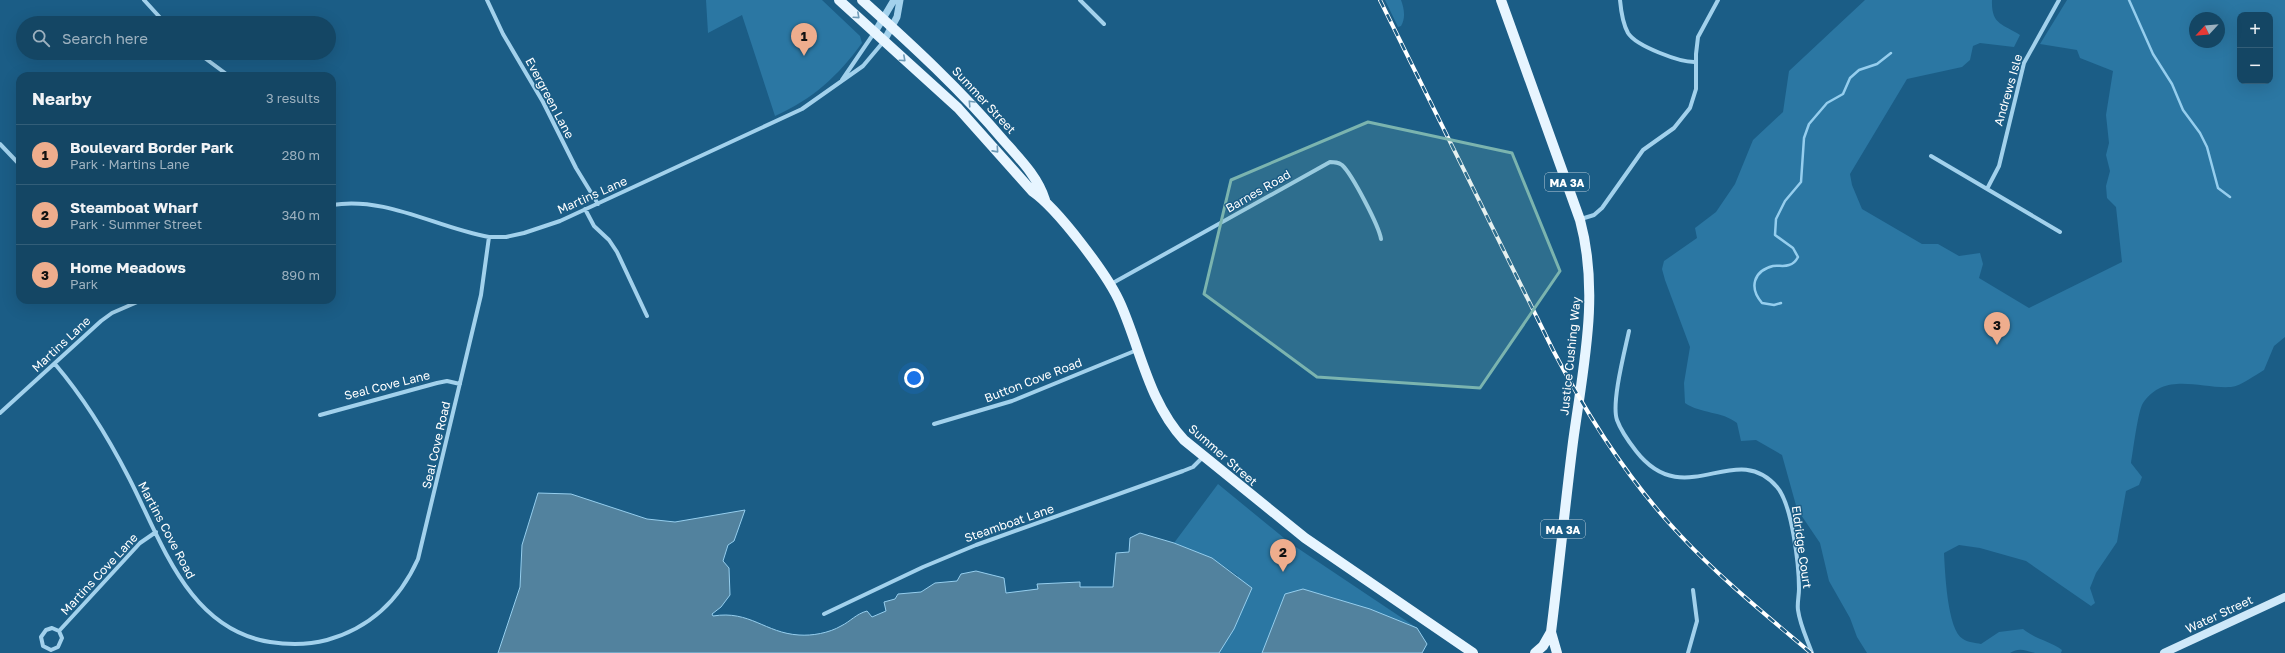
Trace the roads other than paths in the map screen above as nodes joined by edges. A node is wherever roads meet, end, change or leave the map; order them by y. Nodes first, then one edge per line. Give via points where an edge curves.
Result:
1 (144, 0) edge
2 (486, 0) edge
3 (839, 0) edge
4 (862, 0) edge
5 (894, 0) edge
6 (900, 0) edge
7 (1080, 0) edge
8 (1501, 0) edge
9 (1620, 0) edge
10 (1718, 0) edge
11 (2059, 0) edge
12 (159, 16) edge
13 (882, 18) junction
14 (1104, 24) dead end
15 (892, 27) junction
16 (875, 32) junction
17 (884, 41) junction
18 (207, 60) edge
19 (1696, 62) junction
20 (224, 72) edge
21 (841, 82) junction
22 (0, 144) edge
23 (1931, 156) dead end
24 (16, 161) edge
25 (1987, 189) junction
26 (1045, 200) junction
27 (598, 204) junction
28 (336, 205) edge
29 (585, 209) junction
30 (1580, 220) junction
31 (2060, 232) dead end
32 (489, 237) junction
33 (1381, 239) dead end
34 (1111, 284) junction
35 (134, 304) edge
36 (647, 316) dead end
37 (1629, 331) dead end
38 (1137, 350) junction
39 (55, 364) junction
40 (460, 384) junction
41 (0, 412) edge
42 (320, 415) dead end
43 (934, 424) dead end
44 (1203, 457) junction
45 (156, 532) junction
46 (1693, 590) dead end
47 (2285, 596) edge
48 (824, 614) dead end
49 (353, 630) joint
50 (59, 631) junction
51 (1551, 632) junction
52 (1472, 653) edge
53 (1535, 653) edge
54 (1557, 653) edge
55 (1688, 653) edge
56 (1812, 653) edge
57 (2164, 653) edge

1 - 12 street
2 - 27 street, Evergreen Lane
3 -> 16 main road, Summer Street
4 - 13 main road, Summer Street
5 - 13 street
6 - 15 street
7 - 14 street
8 - 30 main road, Justice Cushing Way / MA 3A
9 - 19 street via 1626,29 1632,39 1680,60
10 - 19 street via 1698,37
11 - 25 street, Andrews Isle via 2024,63 1999,166
13 - 15 main road, Summer Street
13 - 16 street
15 - 17 street
26 -> 15 main road, Summer Street via 1040,184 984,117
16 - 17 main road, Summer Street
16 - 21 street, Martins Lane
17 - 21 street, Martins Lane via 863,66
17 -> 26 main road, Summer Street via 958,108 1032,191
18 - 20 street
19 - 30 street via 1695,94 1684,118 1643,150 1602,208 1590,217
21 - 27 street, Martins Lane via 802,109
22 - 24 street
23 - 25 street
25 - 31 street
26 - 34 main road, Summer Street
27 - 29 street, Martins Lane
28 - 32 street, Martins Lane via 380,207
29 - 32 street, Martins Lane via 524,233
29 - 36 street via 594,226 617,252
30 - 51 main road, Justice Cushing Way / MA 3A via 1590,283 1589,322
32 - 40 street, Seal Cove Road via 481,295
33 - 34 street, Barnes Road via 1377,225 1347,171 1339,163 1330,162
34 - 38 main road, Summer Street via 1122,306
35 - 39 street, Martins Lane via 105,318
37 - 56 street, Eldridge Court via 1616,405 1616,417 1621,428 1643,459 1664,474 1691,478 1743,468 1756,471 1776,486 1789,513 1798,580 1798,610
38 - 43 street, Button Cove Road via 1012,401
38 - 44 main road, Summer Street via 1167,417 1179,434
39 - 41 street, Martins Lane
39 - 45 street, Martins Cove Road via 116,454
40 - 42 street, Seal Cove Lane via 447,381 437,383
40 - 49 street, Seal Cove Road via 429,520 415,565 393,601
44 - 48 street, Steamboat Lane via 1193,467 1183,471 976,545
44 - 52 main road, Summer Street via 1305,538
45 - 49 street, Martins Cove Road via 179,577 196,600 217,620 242,634 264,641 297,644 320,642
45 - 50 street, Martins Cove Lane via 140,543
46 - 55 street via 1697,621
47 - 57 main road, Water Street
50 - 50 street, Martins Cove Lane via 52,628 44,632 41,637 43,646 51,650 58,647 62,638
51 - 53 main road, Justice Cushing Way / MA 3A via 1543,646
51 - 54 main road, Justice Cushing Way / MA 3A

